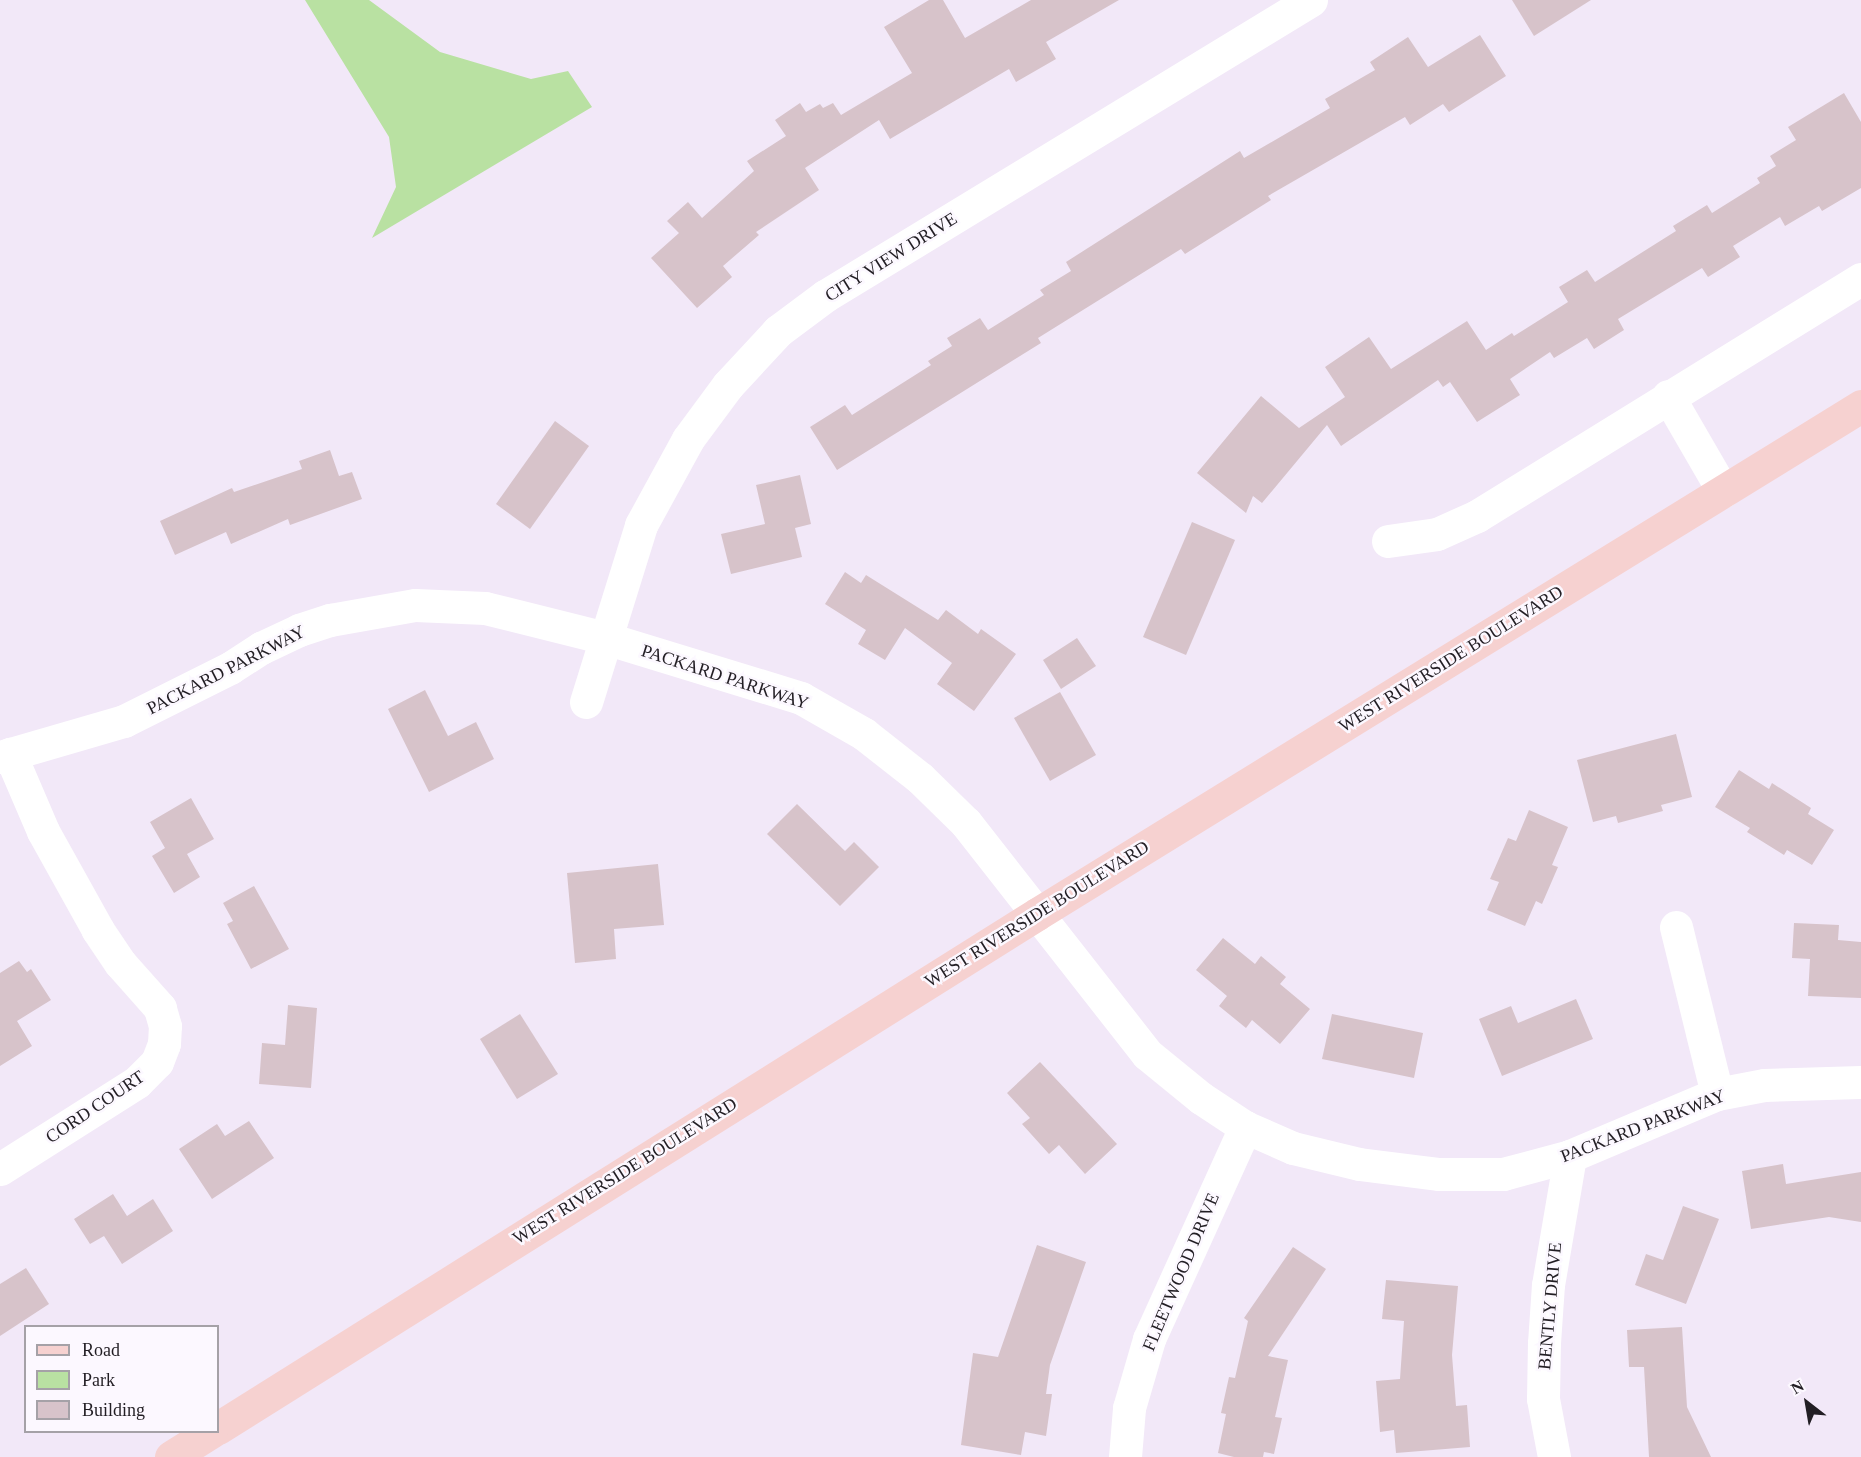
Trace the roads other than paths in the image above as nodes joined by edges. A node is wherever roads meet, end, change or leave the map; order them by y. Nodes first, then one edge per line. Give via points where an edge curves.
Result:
1 (1311, 0) edge
2 (1861, 279) edge
3 (1668, 396) junction
4 (1861, 406) edge
5 (1723, 491) junction
6 (1388, 541) dead end
7 (605, 638) junction
8 (586, 702) dead end
9 (5, 756) edge
10 (1037, 914) junction
11 (1676, 927) dead end
12 (1861, 1082) edge
13 (1717, 1094) junction
14 (1245, 1127) junction
15 (1570, 1156) junction
16 (0, 1169) edge
17 (219, 1427) edge
18 (208, 1433) edge
19 (171, 1457) edge
20 (1125, 1457) edge
21 (1554, 1457) edge

1 - 7 street, CITY VIEW DRIVE via 825,296 778,332 728,385 688,439 641,525
2 - 3 street
3 - 5 street
3 - 6 street via 1476,516 1437,534
4 - 5 main road, WEST RIVERSIDE BOULEVARD
5 - 10 main road, WEST RIVERSIDE BOULEVARD
7 - 8 street, CITY VIEW DRIVE
7 - 9 street, PACKARD PARKWAY via 485,608 415,605 366,613 299,630 124,721
7 - 10 street, PACKARD PARKWAY via 801,698 864,734 920,778 966,823
9 - 16 street, CORD COURT via 98,930 120,963 160,1008 165,1026 157,1062 137,1083
10 - 14 street, PACKARD PARKWAY via 1147,1054 1201,1098
10 - 17 main road, WEST RIVERSIDE BOULEVARD
11 - 13 street
12 - 13 street, PACKARD PARKWAY via 1764,1085
13 - 15 street, PACKARD PARKWAY
14 - 15 street, PACKARD PARKWAY via 1293,1148 1359,1164 1439,1174 1503,1173
14 - 20 street, FLEETWOOD DRIVE via 1149,1339 1128,1408
15 - 21 street, BENTLY DRIVE via 1548,1285 1544,1343 1544,1399
18 - 19 main road

